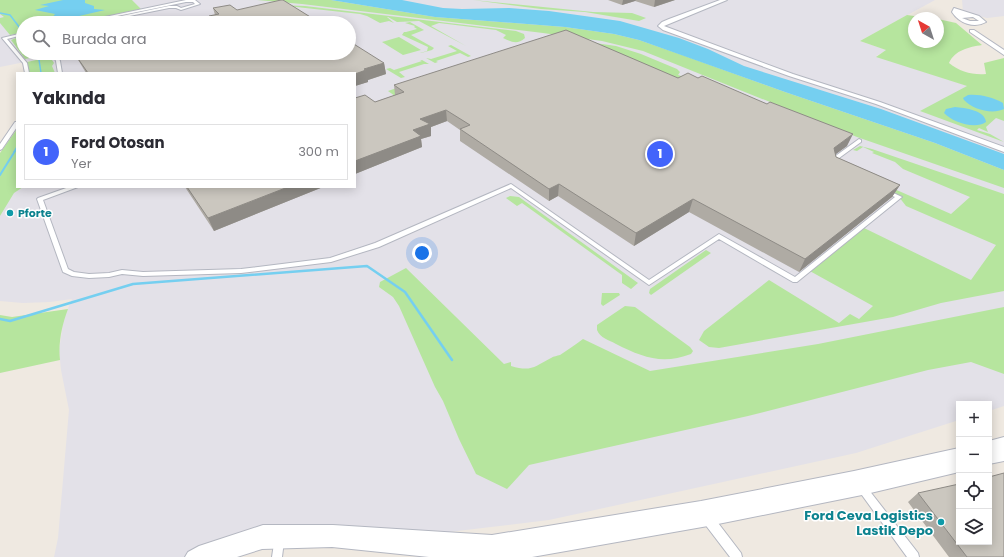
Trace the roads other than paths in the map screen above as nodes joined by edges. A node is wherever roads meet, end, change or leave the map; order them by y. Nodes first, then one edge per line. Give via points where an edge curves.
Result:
1 (725, 0) edge
2 (733, 0) edge
3 (112, 16) edge
4 (124, 16) edge
5 (972, 16) junction
6 (960, 18) junction
7 (979, 23) junction
8 (972, 31) junction
9 (0, 32) edge
10 (16, 35) edge
11 (4, 38) junction
12 (16, 52) edge
13 (1004, 52) edge
14 (22, 60) edge
15 (58, 60) edge
16 (27, 72) edge
17 (60, 72) edge
18 (16, 124) edge
19 (859, 141) dead end
20 (1004, 146) edge
21 (0, 148) edge
22 (1004, 150) edge
23 (841, 171) edge
24 (72, 188) edge
25 (880, 189) edge
26 (1004, 443) edge
27 (992, 445) edge
28 (956, 455) edge
29 (1004, 455) edge
30 (992, 457) edge
31 (956, 467) edge
32 (862, 488) junction
33 (708, 520) junction
34 (279, 541) junction
35 (536, 553) edge
36 (469, 555) edge
37 (496, 556) edge
38 (193, 557) edge
39 (212, 557) edge
40 (276, 557) edge
41 (737, 557) edge
42 (914, 557) edge

1 - 22 main road via 661,26
2 - 20 main road via 667,26 730,51 906,109
3 - 4 street via 186,1 198,4 181,9 168,7
5 - 6 main road
5 - 6 main road via 961,13 956,7 955,12
5 - 7 main road via 983,21
6 - 7 main road
6 - 8 main road via 962,24
7 - 8 main road via 971,26
8 - 13 main road
9 - 11 street
10 - 11 street
11 - 12 street
14 - 16 street
15 - 17 street
18 - 21 street
19 - 23 street via 832,161 834,168
24 - 25 street via 40,199 65,270 72,274 89,276 122,272 143,274 242,271 330,260 377,246 511,186 650,283 719,236 795,280 899,198
26 - 27 main road
28 - 38 main road via 701,508 492,542 333,532 263,532
29 - 30 main road
31 - 32 main road
32 - 33 main road
32 - 42 street
33 - 35 main road
33 - 41 street
34 - 36 main road via 332,540
34 - 39 main road via 262,542
34 - 40 street
35 - 37 main road
36 - 37 main road

